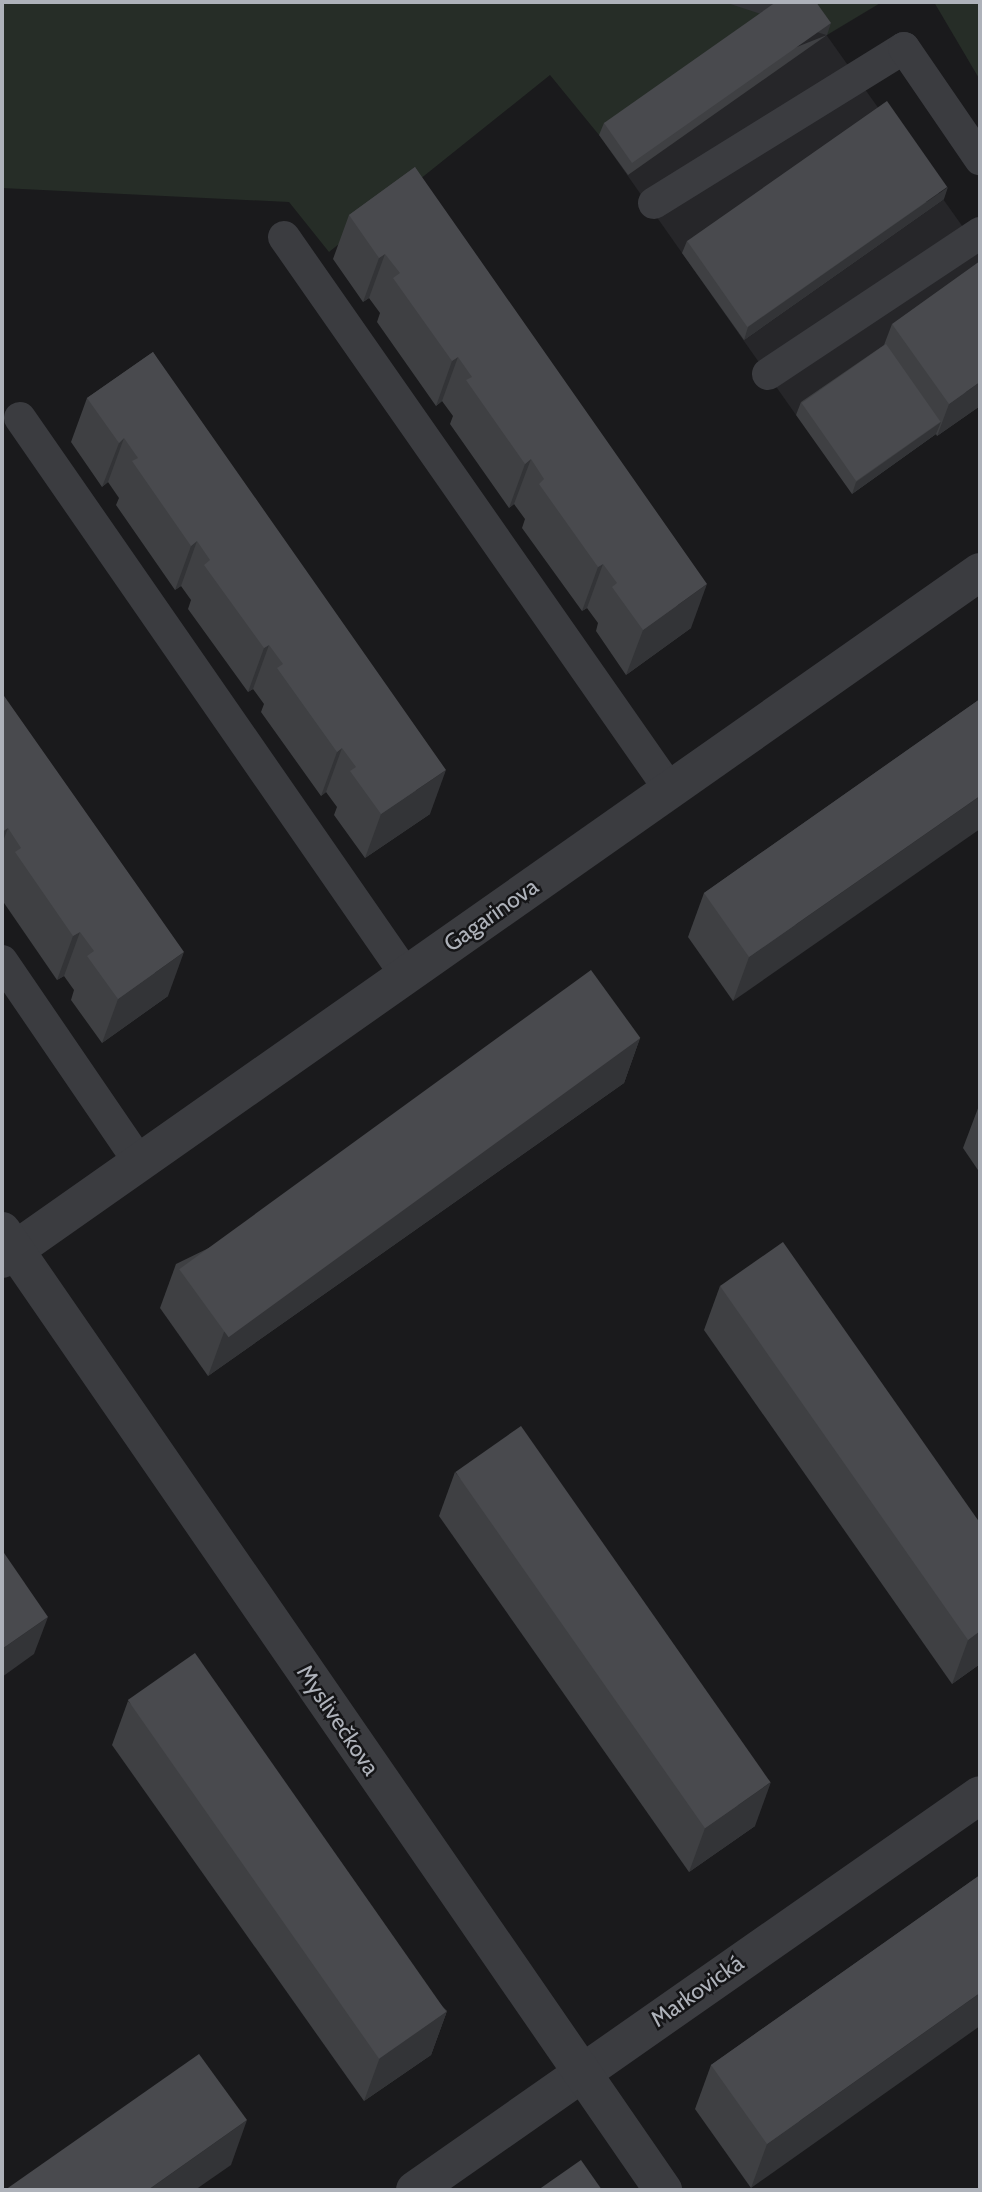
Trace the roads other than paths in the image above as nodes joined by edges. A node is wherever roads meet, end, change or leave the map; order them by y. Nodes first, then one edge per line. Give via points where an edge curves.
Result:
1 (980, 159) edge
2 (654, 204) dead end
3 (980, 233) edge
4 (284, 237) dead end
5 (768, 374) dead end
6 (20, 418) dead end
7 (980, 572) edge
8 (670, 790) junction
9 (2, 961) edge
10 (407, 975) junction
11 (138, 1160) junction
12 (6, 1246) edge
13 (980, 1795) edge
14 (580, 2072) junction
15 (415, 2190) edge
16 (663, 2190) edge

1 - 2 lane via 904,48
3 - 5 lane
4 - 8 lane
6 - 10 lane
7 - 8 street, Gagarinova
8 - 10 street, Gagarinova
9 - 11 lane
10 - 11 street, Gagarinova
11 - 12 street, Gagarinova
12 - 14 street, Myslivečkova
13 - 14 street, Markovická
14 - 15 street, Markovická
14 - 16 street, Myslivečkova

